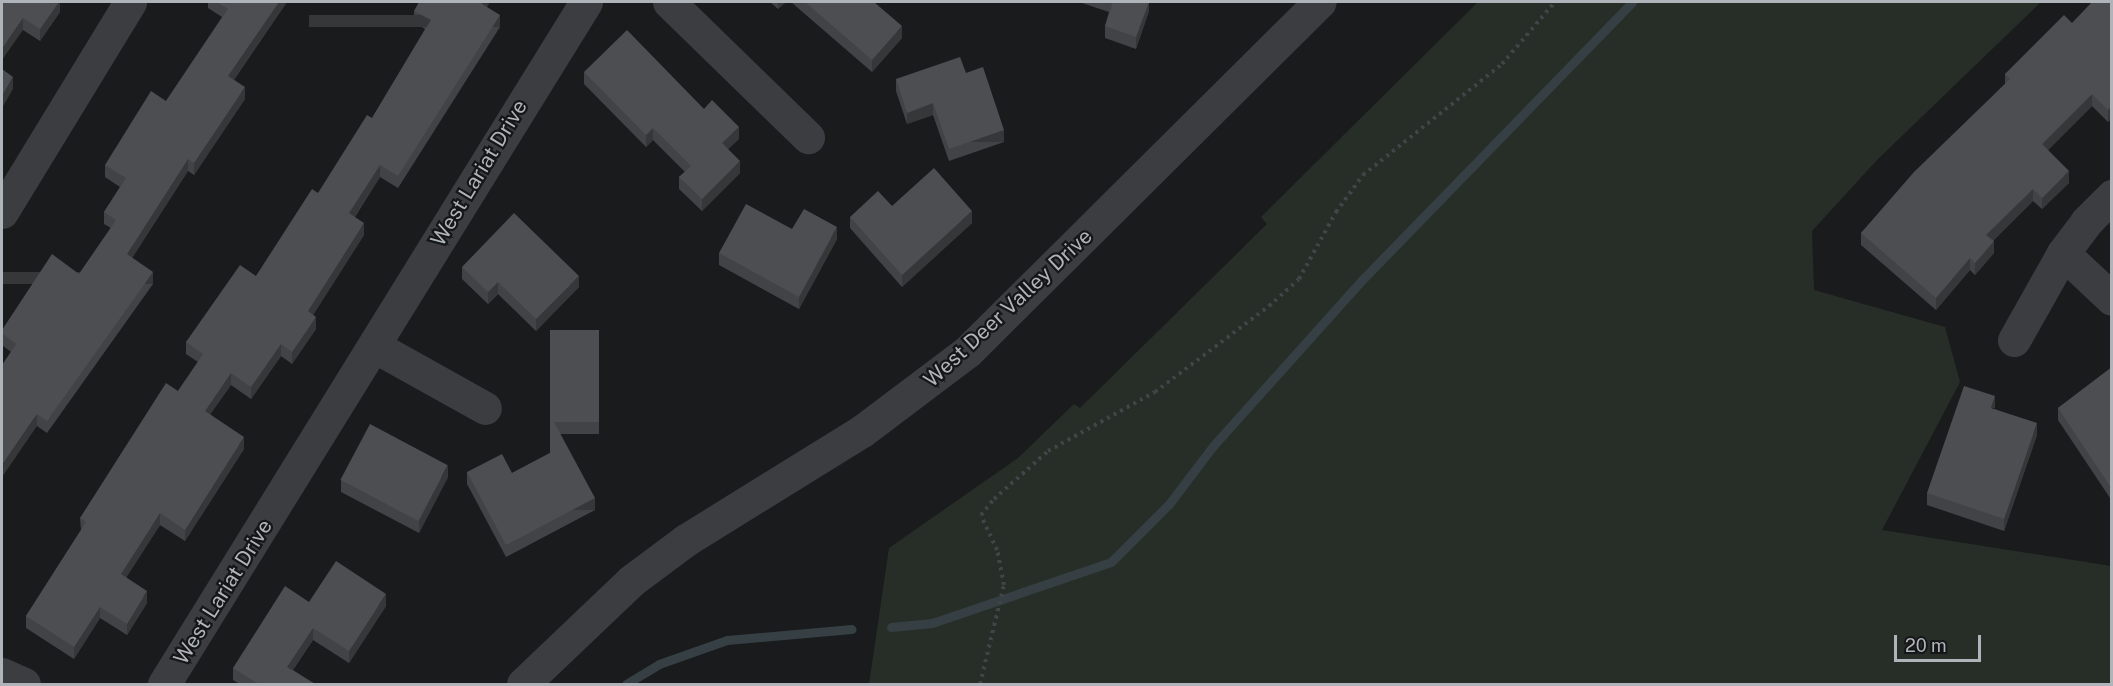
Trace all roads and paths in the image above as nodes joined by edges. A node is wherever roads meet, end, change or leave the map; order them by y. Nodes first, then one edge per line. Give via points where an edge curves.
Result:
1 (130, 2) edge
2 (586, 2) edge
3 (669, 2) edge
4 (1320, 2) edge
5 (1555, 2) edge
6 (808, 137) dead end
7 (2112, 196) edge
8 (2, 212) edge
9 (2063, 253) junction
10 (2112, 299) edge
11 (2014, 340) dead end
12 (374, 346) junction
13 (485, 408) dead end
14 (2, 674) edge
15 (24, 684) edge
16 (164, 684) edge
17 (523, 684) edge
18 (980, 684) edge

1 - 8 street
2 - 12 street, West Lariat Drive
3 - 6 street
4 - 17 street, West Deer Valley Drive via 967,352 862,431 686,540 631,581
5 - 18 path via 1502,64 1363,175 1336,212 1299,279 1269,306 1155,392 1048,452 994,499 981,515 997,550 1004,585
7 - 9 street
9 - 10 street
9 - 11 street
12 - 13 street
12 - 16 street, West Lariat Drive
14 - 15 street

